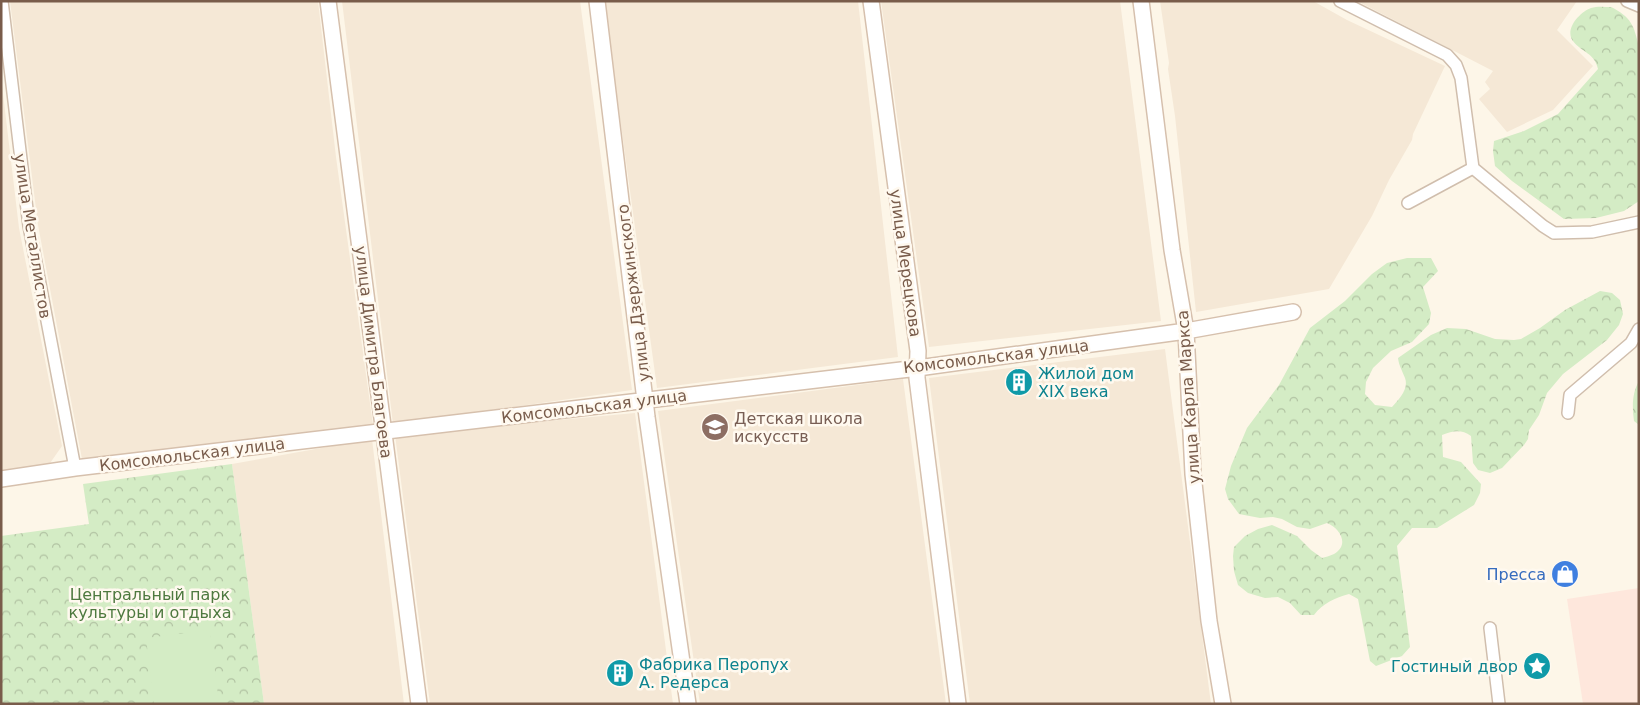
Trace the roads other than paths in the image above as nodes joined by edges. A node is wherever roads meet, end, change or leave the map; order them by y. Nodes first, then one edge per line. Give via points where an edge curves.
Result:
1 (2, 1) edge
2 (328, 1) edge
3 (597, 1) edge
4 (871, 1) edge
5 (1142, 1) edge
6 (1340, 1) edge
7 (1627, 1) edge
8 (1639, 6) edge
9 (1473, 168) junction
10 (1408, 203) dead end
11 (1639, 222) edge
12 (1293, 312) dead end
13 (1639, 329) edge
14 (1186, 331) junction
15 (918, 368) junction
16 (646, 400) junction
17 (1568, 413) dead end
18 (384, 431) junction
19 (75, 468) junction
20 (1, 479) edge
21 (1490, 628) dead end
22 (419, 704) edge
23 (688, 704) edge
24 (958, 704) edge
25 (1222, 704) edge
26 (1498, 704) edge

1 - 19 street, улица Металлистов via 29,226
2 - 18 street, улица Димитра Благоева
3 - 16 street, улица Дзержинского
4 - 15 street, улица Мерецкова
5 - 14 street, улица Карла Маркса via 1172,250
6 - 9 street via 1448,55 1456,65 1461,78
7 - 8 street
9 - 10 street
9 - 11 street via 1554,233 1592,232
12 - 14 street, Комсомольская улица
13 - 17 street via 1630,343 1570,395
14 - 15 street, Комсомольская улица
14 - 25 street, улица Карла Маркса via 1193,474 1209,621
15 - 16 street, Комсомольская улица
15 - 24 street, улица Мерецкова
16 - 18 street, Комсомольская улица
16 - 23 street, улица Дзержинского
18 - 19 street, Комсомольская улица
18 - 22 street, улица Димитра Благоева
19 - 20 street, Комсомольская улица
21 - 26 street

